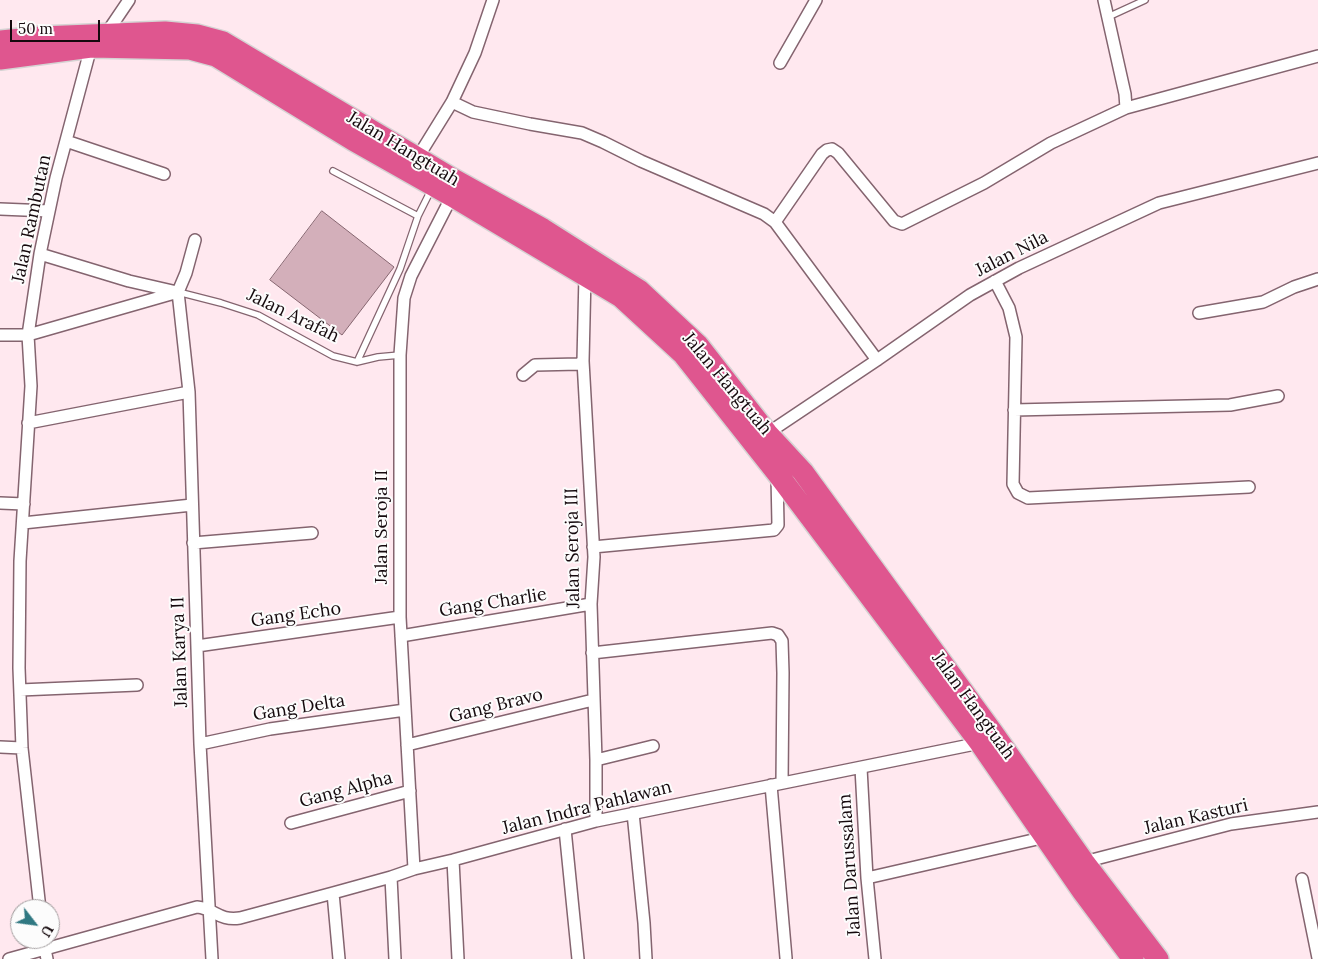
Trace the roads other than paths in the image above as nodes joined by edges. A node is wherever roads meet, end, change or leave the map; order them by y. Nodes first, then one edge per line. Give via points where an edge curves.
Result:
1 (129, 0) edge
2 (493, 0) edge
3 (816, 0) edge
4 (1104, 0) edge
5 (1144, 0) edge
6 (1108, 17) junction
7 (0, 41) edge
8 (99, 41) junction
9 (1318, 56) edge
10 (0, 58) edge
11 (780, 63) dead end
12 (452, 102) junction
13 (1126, 108) junction
14 (66, 141) junction
15 (418, 158) junction
16 (1318, 163) edge
17 (333, 171) dead end
18 (164, 174) dead end
19 (443, 191) junction
20 (0, 209) edge
21 (49, 212) junction
22 (418, 216) junction
23 (775, 222) junction
24 (537, 236) junction
25 (195, 240) dead end
26 (40, 254) junction
27 (585, 275) junction
28 (1318, 279) edge
29 (995, 281) junction
30 (178, 292) junction
31 (1199, 313) dead end
32 (0, 335) edge
33 (28, 335) junction
34 (400, 355) junction
35 (877, 360) junction
36 (584, 361) junction
37 (357, 362) junction
38 (523, 375) dead end
39 (188, 392) junction
40 (1278, 396) dead end
41 (1014, 410) junction
42 (28, 423) junction
43 (760, 438) junction
44 (778, 473) junction
45 (1249, 487) dead end
46 (0, 503) edge
47 (24, 504) junction
48 (192, 505) junction
49 (23, 523) junction
50 (312, 534) dead end
51 (193, 543) junction
52 (593, 547) junction
53 (591, 604) junction
54 (400, 618) junction
55 (401, 636) junction
56 (197, 646) junction
57 (592, 653) junction
58 (137, 685) dead end
59 (20, 690) junction
60 (593, 700) junction
61 (404, 710) junction
62 (986, 738) junction
63 (200, 744) junction
64 (407, 746) junction
65 (653, 746) dead end
66 (0, 747) edge
67 (22, 748) junction
68 (596, 760) junction
69 (861, 768) junction
70 (777, 784) junction
71 (410, 791) junction
72 (1318, 812) edge
73 (633, 813) junction
74 (596, 821) junction
75 (291, 823) dead end
76 (565, 829) junction
77 (1046, 837) junction
78 (453, 860) junction
79 (1084, 862) junction
80 (414, 868) junction
81 (390, 877) junction
82 (867, 878) junction
83 (1302, 879) dead end
84 (333, 893) junction
85 (39, 899) edge
86 (209, 910) junction
87 (60, 945) edge
88 (45, 949) edge
89 (786, 958) dead end
90 (1318, 958) edge
91 (9, 959) edge
92 (212, 959) edge
93 (339, 959) edge
94 (395, 959) edge
95 (458, 959) edge
96 (578, 959) edge
97 (646, 959) edge
98 (875, 959) edge
99 (1133, 959) edge
100 (1158, 959) edge

1 - 8 street, Jalan Rambutan
2 - 12 street via 475,53
3 - 11 street
4 - 6 street
5 - 6 lane
6 - 13 street
7 - 8 highway, Jalan Hangtuah
8 - 10 highway, Jalan Hangtuah
8 - 14 street, Jalan Rambutan
8 - 15 highway, Jalan Hangtuah via 165,32 223,42
8 - 19 highway, Jalan Hangtuah via 190,49 216,56
9 - 13 street
12 - 15 street
12 - 23 street via 473,112 582,133 764,214
13 - 23 street via 1051,144 984,183 902,224 894,221 838,153 827,150
14 - 18 street
14 - 21 street, Jalan Rambutan
15 - 24 highway, Jalan Hangtuah
16 - 29 street, Jalan Nila via 1159,203
17 - 22 lane
19 - 22 lane
19 - 24 highway, Jalan Hangtuah
19 - 34 street, Jalan Seroja II via 404,298
20 - 21 street
21 - 26 street, Jalan Rambutan
22 - 37 lane via 400,269
23 - 35 street
24 - 27 highway, Jalan Hangtuah
24 - 43 highway, Jalan Hangtuah via 639,290 657,306 698,344
25 - 30 street
26 - 30 street
26 - 33 street, Jalan Rambutan
27 - 36 street, Jalan Seroja III
27 - 43 highway, Jalan Hangtuah via 622,297 683,354
28 - 31 street via 1294,286 1263,302
29 - 35 street, Jalan Nila
29 - 41 street via 1009,308 1016,337
30 - 33 street
30 - 37 lane, Jalan Arafah via 258,314 333,356
30 - 39 street, Jalan Karya II
32 - 33 street
33 - 42 street, Jalan Rambutan
34 - 37 lane, Jalan Arafah
34 - 54 street, Jalan Seroja II
35 - 43 street, Jalan Nila
36 - 38 street via 580,364 535,365
36 - 52 street, Jalan Seroja III
39 - 42 street
39 - 48 street, Jalan Karya II
40 - 41 street via 1230,405
41 - 45 street via 1013,484 1018,493 1028,498
42 - 47 street, Jalan Rambutan
43 - 44 highway, Jalan Hangtuah
43 - 62 highway, Jalan Hangtuah via 803,472
44 - 52 street via 778,525 774,530
44 - 62 highway, Jalan Hangtuah
46 - 47 street
47 - 49 street, Jalan Rambutan
48 - 49 street
48 - 51 street, Jalan Karya II
49 - 59 street, Jalan Rambutan
50 - 51 street
51 - 56 street, Jalan Karya II
52 - 53 street, Jalan Seroja III
53 - 55 street, Gang Charlie
53 - 57 street, Jalan Seroja III
54 - 55 street, Jalan Seroja II
54 - 56 street, Gang Echo
55 - 61 street, Jalan Seroja II
56 - 63 street, Jalan Karya II
57 - 60 street, Jalan Seroja III
57 - 70 street via 772,633 778,635 782,641 783,673
58 - 59 street
59 - 67 street, Jalan Rambutan
60 - 64 street, Gang Bravo
60 - 68 street, Jalan Seroja III
61 - 63 street, Gang Delta via 270,729
61 - 64 street, Jalan Seroja II
62 - 69 street, Jalan Indra Pahlawan
62 - 77 highway, Jalan Hangtuah
62 - 79 highway, Jalan Hangtuah
63 - 86 street, Jalan Karya II
64 - 71 street, Jalan Seroja II
65 - 68 street
66 - 67 street
67 - 85 street, Jalan Rambutan
68 - 74 street, Jalan Seroja III
69 - 70 street, Jalan Indra Pahlawan
69 - 82 street, Jalan Darussalam
70 - 73 street, Jalan Indra Pahlawan
70 - 89 street
71 - 75 street, Gang Alpha
71 - 80 street, Jalan Seroja II
72 - 79 street, Jalan Kasturi via 1232,824
73 - 74 street, Jalan Indra Pahlawan
73 - 97 street
74 - 76 street, Jalan Indra Pahlawan
76 - 78 street, Jalan Indra Pahlawan
76 - 96 street
77 - 82 street
77 - 99 highway, Jalan Hangtuah
78 - 80 street, Jalan Indra Pahlawan
78 - 95 street
79 - 100 highway, Jalan Hangtuah
80 - 81 street, Jalan Indra Pahlawan
81 - 84 street, Jalan Indra Pahlawan
81 - 94 street
82 - 98 street, Jalan Darussalam
83 - 90 street
84 - 86 street, Jalan Indra Pahlawan via 229,919
84 - 93 street
86 - 87 street, Jalan Indra Pahlawan via 197,907
86 - 92 street, Jalan Karya II
88 - 91 street

